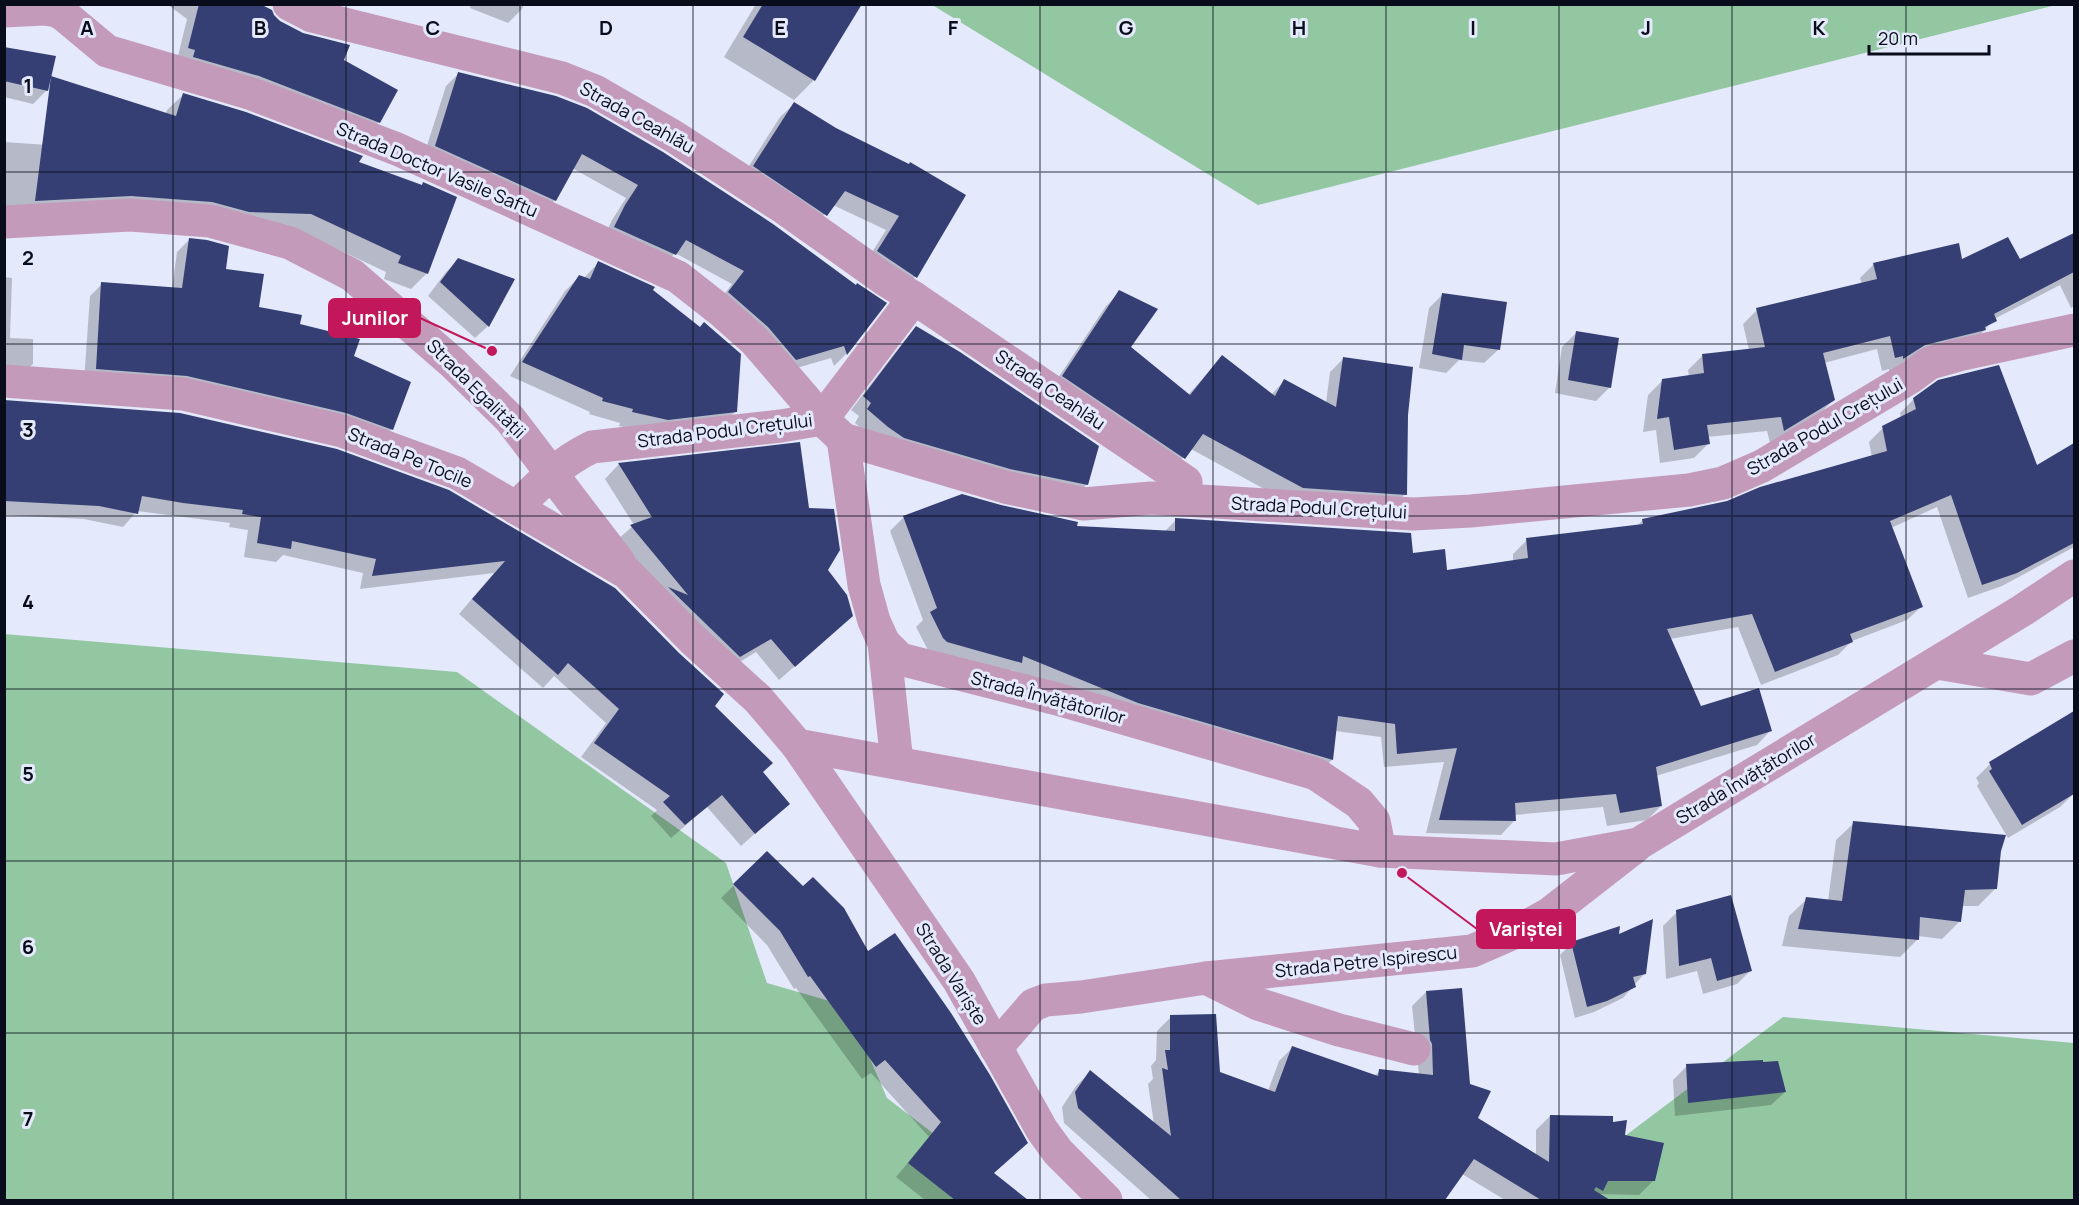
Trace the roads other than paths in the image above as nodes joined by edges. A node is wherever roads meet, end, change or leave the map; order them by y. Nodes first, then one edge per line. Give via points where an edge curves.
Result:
1 (290, 4) edge
2 (4, 11) edge
3 (4, 222) edge
4 (914, 298) junction
5 (2074, 330) edge
6 (4, 381) edge
7 (833, 429) junction
8 (551, 472) junction
9 (1186, 482) dead end
10 (516, 508) junction
11 (627, 573) junction
12 (2074, 576) edge
13 (884, 643) junction
14 (2074, 656) edge
15 (1937, 663) junction
16 (797, 745) junction
17 (897, 764) junction
18 (1638, 844) junction
19 (1380, 851) junction
20 (1206, 978) junction
21 (996, 1048) junction
22 (1414, 1049) dead end
23 (1106, 1200) edge

1 - 4 street, Strada Ceahlău via 312,16 562,78 595,91 784,208
2 - 7 street, Strada Doctor Vasile Saftu via 57,11 107,51 252,94 397,149 678,277 755,341
3 - 8 street, Strada Egalității via 130,215 210,221 290,243 352,275 393,309 510,419
4 - 7 street
4 - 9 street, Strada Ceahlău
5 - 7 street, Strada Podul Crețului via 1930,363 1762,466 1723,483 1689,490 1470,511 1413,514 1151,498 1084,504 1005,487
6 - 10 street, Strada Pe Tocile via 183,394 342,430 457,473
7 - 8 street, Strada Podul Crețului via 781,426 592,447
7 - 13 street, Strada Învățătorilor via 864,585
8 - 10 street, Strada Podul Crețului
8 - 11 street, Strada Egalității
10 - 11 street, Strada Pe Tocile
11 - 16 street, Strada Pe Tocile via 758,699
12 - 15 street, Strada Învățătorilor
13 - 17 street
13 - 19 street, Strada Învățătorilor via 900,659 1058,699 1316,774 1359,803 1374,821
14 - 15 street via 2031,679
15 - 18 street, Strada Învățătorilor
16 - 17 street, Strada Învățătorilor
16 - 21 street, Strada Variște via 959,981
17 - 19 street, Strada Învățătorilor
18 - 19 street, Strada Învățătorilor via 1556,859
18 - 20 street, Strada Petre Ispirescu via 1549,914 1472,951
20 - 21 street, Strada Petre Ispirescu via 1046,1000 1033,1005
20 - 22 street, Strada Petre Ispirescu via 1258,1004
21 - 23 street, Strada Variște via 1042,1130 1058,1152

